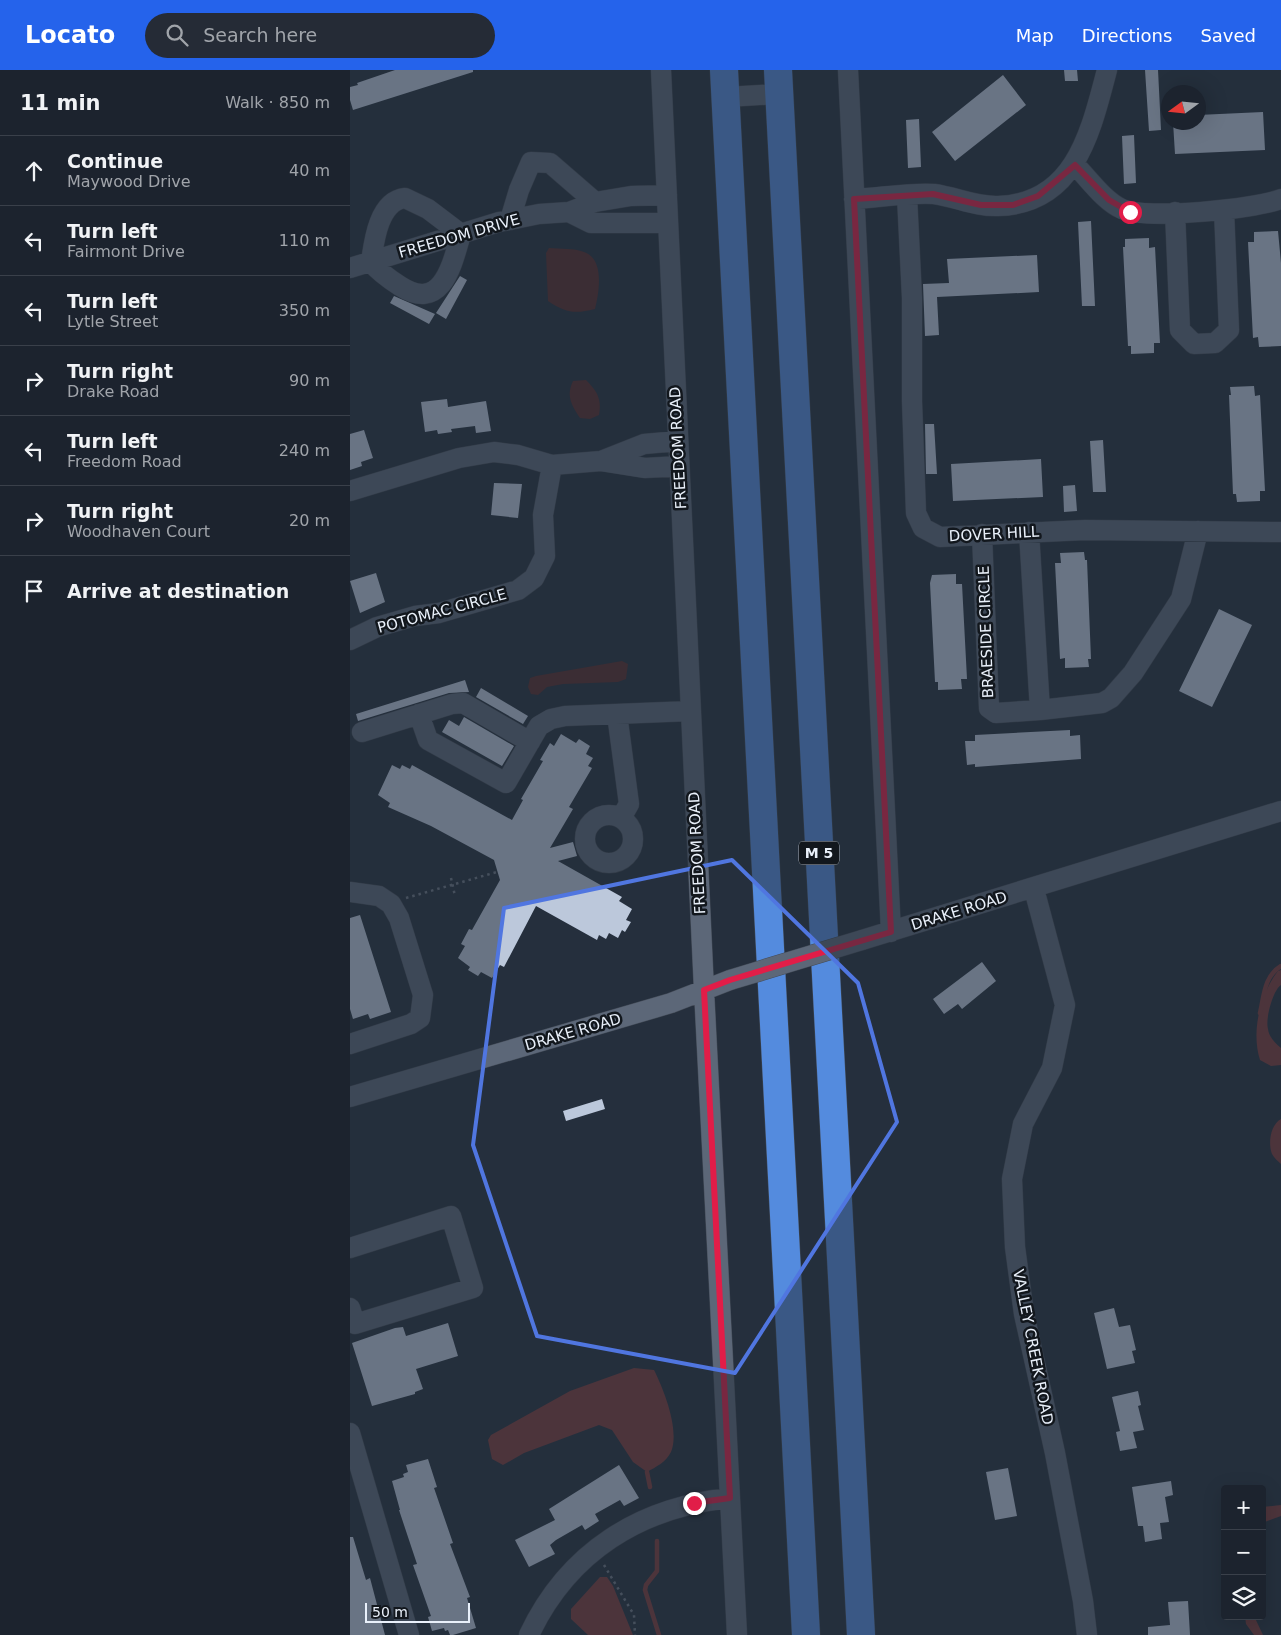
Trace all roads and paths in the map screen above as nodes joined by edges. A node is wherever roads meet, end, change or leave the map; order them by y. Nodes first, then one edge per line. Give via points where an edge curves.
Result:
1 (661, 70) edge
2 (724, 70) edge
3 (848, 70) edge
4 (1107, 70) edge
5 (779, 82) edge
6 (726, 97) junction
7 (1075, 165) junction
8 (666, 195) junction
9 (907, 196) junction
10 (1281, 198) edge
11 (854, 199) junction
12 (595, 202) junction
13 (1224, 210) junction
14 (569, 212) junction
15 (1175, 212) junction
16 (510, 220) junction
17 (668, 223) junction
18 (461, 234) junction
19 (370, 262) junction
20 (350, 268) edge
21 (678, 441) junction
22 (601, 461) junction
23 (552, 465) junction
24 (679, 466) junction
25 (350, 491) edge
26 (1198, 531) junction
27 (1029, 532) junction
28 (1281, 532) edge
29 (982, 534) junction
30 (350, 640) edge
31 (1040, 710) junction
32 (691, 711) junction
33 (420, 714) junction
34 (617, 714) junction
35 (362, 732) dead end
36 (530, 742) junction
37 (1281, 811) edge
38 (621, 818) dead end
39 (497, 872) dead end
40 (451, 878) dead end
41 (453, 885) junction
42 (1034, 888) junction
43 (350, 892) edge
44 (455, 896) dead end
45 (391, 904) junction
46 (891, 932) junction
47 (704, 990) junction
48 (350, 1044) edge
49 (350, 1097) edge
50 (350, 1248) edge
51 (350, 1308) edge
52 (350, 1433) edge
53 (730, 1498) junction
54 (595, 1550) junction
55 (409, 1635) edge
56 (529, 1635) edge
57 (635, 1635) edge
58 (737, 1635) edge
59 (806, 1635) edge
60 (861, 1635) edge
61 (1087, 1635) edge

1 - 8 street, FREEDOM ROAD
2 - 6 highway
3 - 11 street
4 - 7 street via 1090,132
5 - 6 street
5 - 60 highway, M 5
6 - 59 highway
7 - 9 street via 1038,196 1013,205 981,205 933,194
7 - 15 street via 1120,208 1144,214
8 - 12 street, FREEDOM DRIVE
8 - 17 street, FREEDOM ROAD
9 - 11 street
9 - 29 street, DOVER HILL via 916,513 923,528 940,537
10 - 13 street via 1260,206
11 - 46 street
12 - 14 street, FREEDOM DRIVE
12 - 16 street via 550,163 531,162
13 - 15 street
13 - 15 street via 1229,330 1214,343 1194,344 1180,330
14 - 16 street, FREEDOM DRIVE
14 - 17 street via 591,223
16 - 18 street, FREEDOM DRIVE
17 - 21 street, FREEDOM ROAD
18 - 19 street, FREEDOM DRIVE
18 - 19 street via 453,261 440,286 430,294 412,294
18 - 19 street via 412,201 397,199 391,203 380,223
19 - 20 street, FREEDOM DRIVE
21 - 22 street via 644,444
21 - 24 street, FREEDOM ROAD
22 - 23 street
22 - 24 street via 645,468
23 - 25 street via 494,452 458,458
23 - 30 street, POTOMAC CIRCLE via 543,515 545,556 534,578 518,590 438,614 415,616 377,627
24 - 32 street, FREEDOM ROAD
26 - 27 street, DOVER HILL
26 - 28 street, DOVER HILL
26 - 31 street, BRAESIDE CIRCLE via 1181,599 1133,673 1111,698 1102,703
27 - 29 street, DOVER HILL
27 - 31 street
29 - 31 street, BRAESIDE CIRCLE via 990,708 996,713
32 - 34 street
32 - 47 street, FREEDOM ROAD
33 - 35 street
33 - 36 street via 463,703
33 - 36 street via 428,740 506,783
34 - 36 street via 551,719 539,726
34 - 38 street via 629,804
37 - 42 street, DRAKE ROAD
39 - 41 path
40 - 41 path
41 - 44 path
41 - 45 path
42 - 46 street, DRAKE ROAD
42 - 61 street, VALLEY CREEK ROAD via 1065,1005 1052,1068 1022,1124 1012,1179 1015,1247 1024,1314 1055,1453
43 - 45 street via 379,896
45 - 48 street via 402,926 423,996 420,1018
46 - 47 street, DRAKE ROAD, bridge
47 - 49 street, DRAKE ROAD via 671,1003
47 - 53 street, FREEDOM ROAD
50 - 51 street via 451,1216 473,1288 355,1324
52 - 55 street
53 - 54 street via 672,1508 622,1532
53 - 58 street, FREEDOM ROAD
54 - 56 street via 565,1578
54 - 57 path via 634,1615

